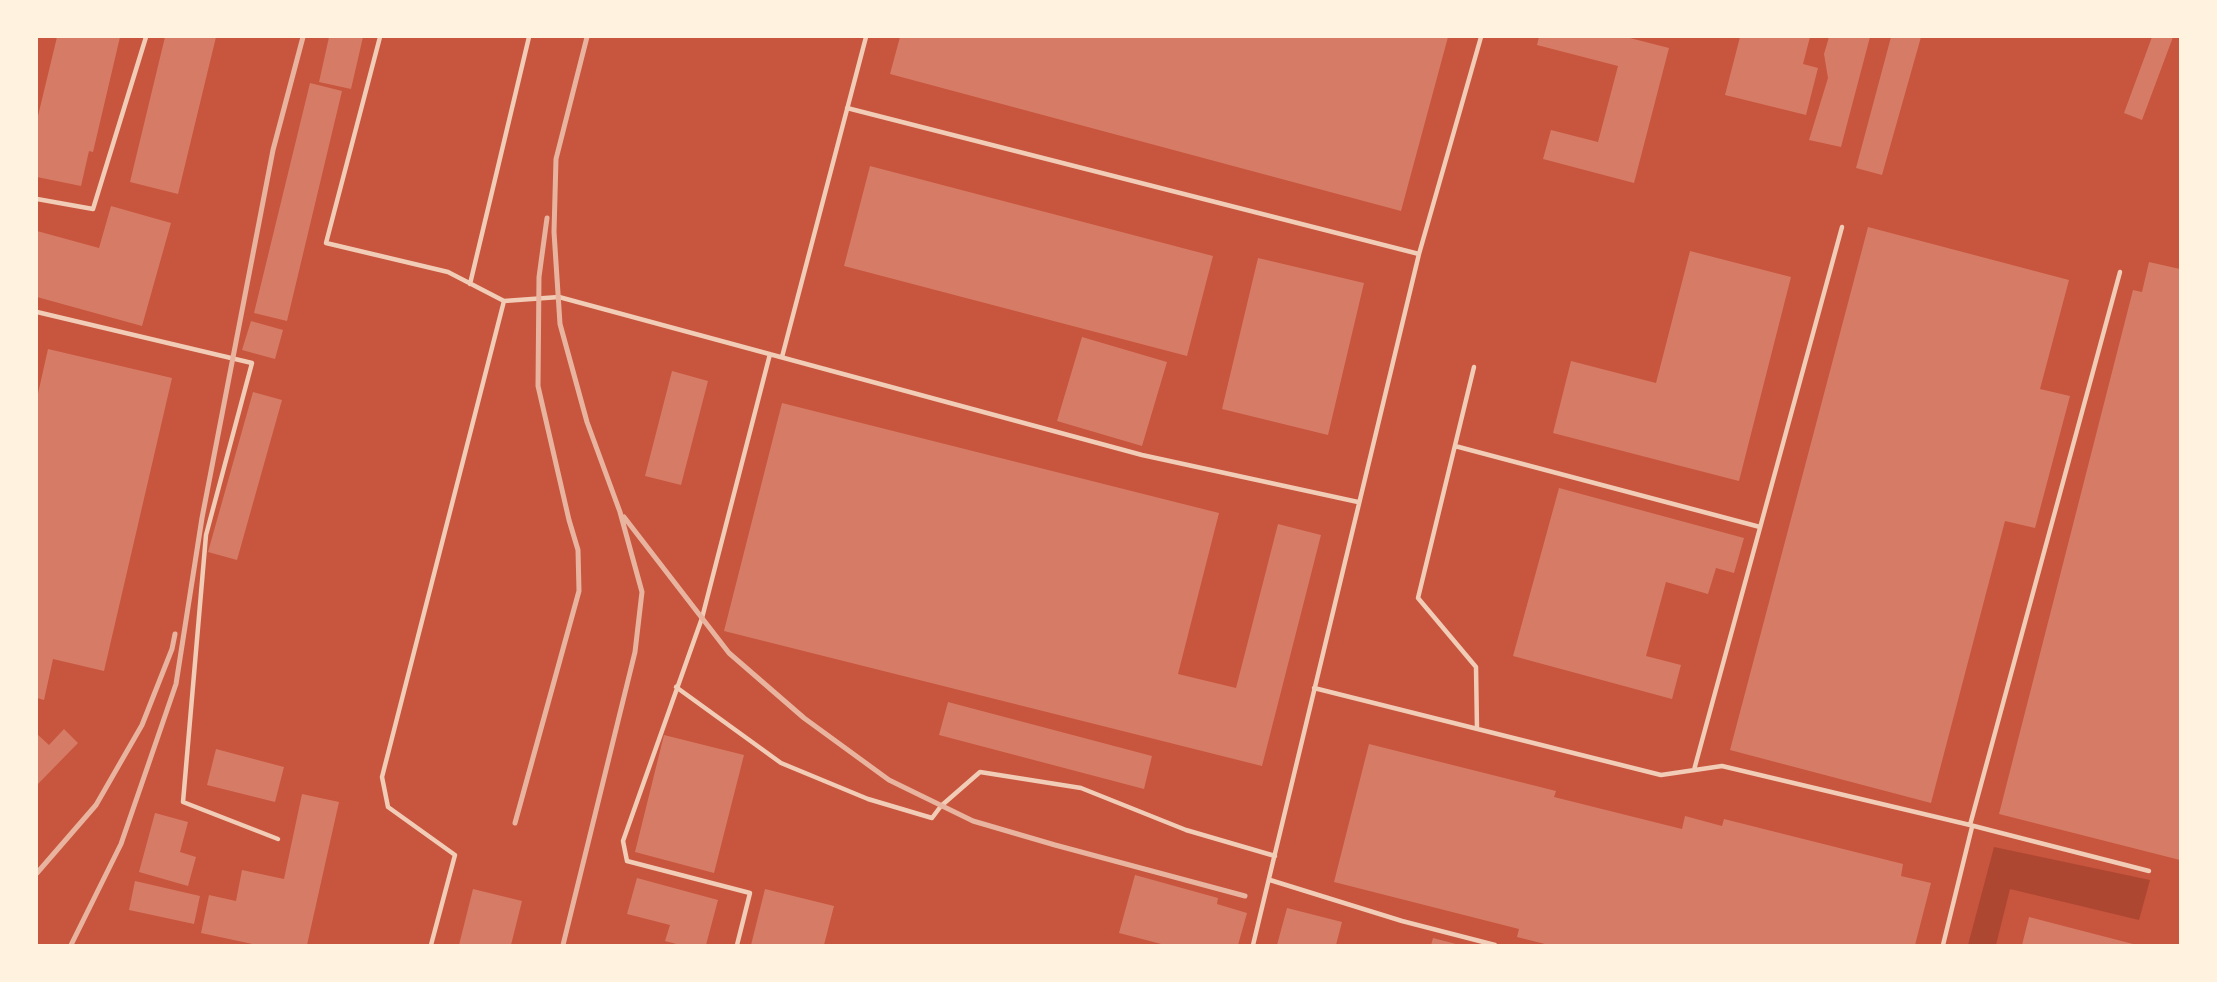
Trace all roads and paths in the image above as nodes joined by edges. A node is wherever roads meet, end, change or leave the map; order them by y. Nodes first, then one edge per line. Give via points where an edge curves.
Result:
1 (146, 37) edge
2 (380, 37) edge
3 (530, 37) edge
4 (866, 37) edge
5 (1480, 37) edge
6 (847, 108) junction
7 (37, 199) edge
8 (1842, 227) dead end
9 (1419, 254) junction
10 (2120, 272) dead end
11 (470, 284) junction
12 (504, 301) junction
13 (37, 313) edge
14 (770, 354) junction
15 (782, 357) junction
16 (1474, 367) dead end
17 (1455, 446) junction
18 (1358, 502) junction
19 (1760, 527) junction
20 (676, 687) junction
21 (1314, 688) junction
22 (1477, 729) junction
23 (1694, 770) junction
24 (1971, 826) junction
25 (278, 839) dead end
26 (1275, 856) junction
27 (2149, 871) dead end
28 (1270, 880) junction
29 (430, 945) edge
30 (737, 945) edge
31 (1253, 945) edge
32 (1495, 945) edge
33 (1944, 945) edge

1 - 7 lane via 93,209
2 - 11 lane via 326,243 448,272
3 - 11 lane
4 - 6 lane
5 - 9 lane
6 - 9 lane
6 - 15 lane
8 - 19 lane
9 - 18 lane
10 - 24 lane
11 - 12 lane
12 - 14 lane via 559,297
12 - 29 lane via 382,777 388,807 456,855
13 - 25 lane via 253,363 206,535 183,802
14 - 15 lane
14 - 20 lane via 702,618
15 - 18 lane via 1142,454
16 - 17 lane
17 - 19 lane
17 - 22 lane via 1418,598 1476,667
18 - 21 lane
19 - 23 lane
20 - 26 lane via 781,763 869,799 932,818 980,772 1081,788 1186,830
20 - 30 lane via 623,841 627,862 750,893
21 - 22 lane
21 - 26 lane
22 - 23 lane via 1661,775
23 - 24 lane via 1722,766
24 - 27 lane
24 - 33 lane
26 - 28 lane
28 - 31 lane
28 - 32 lane

